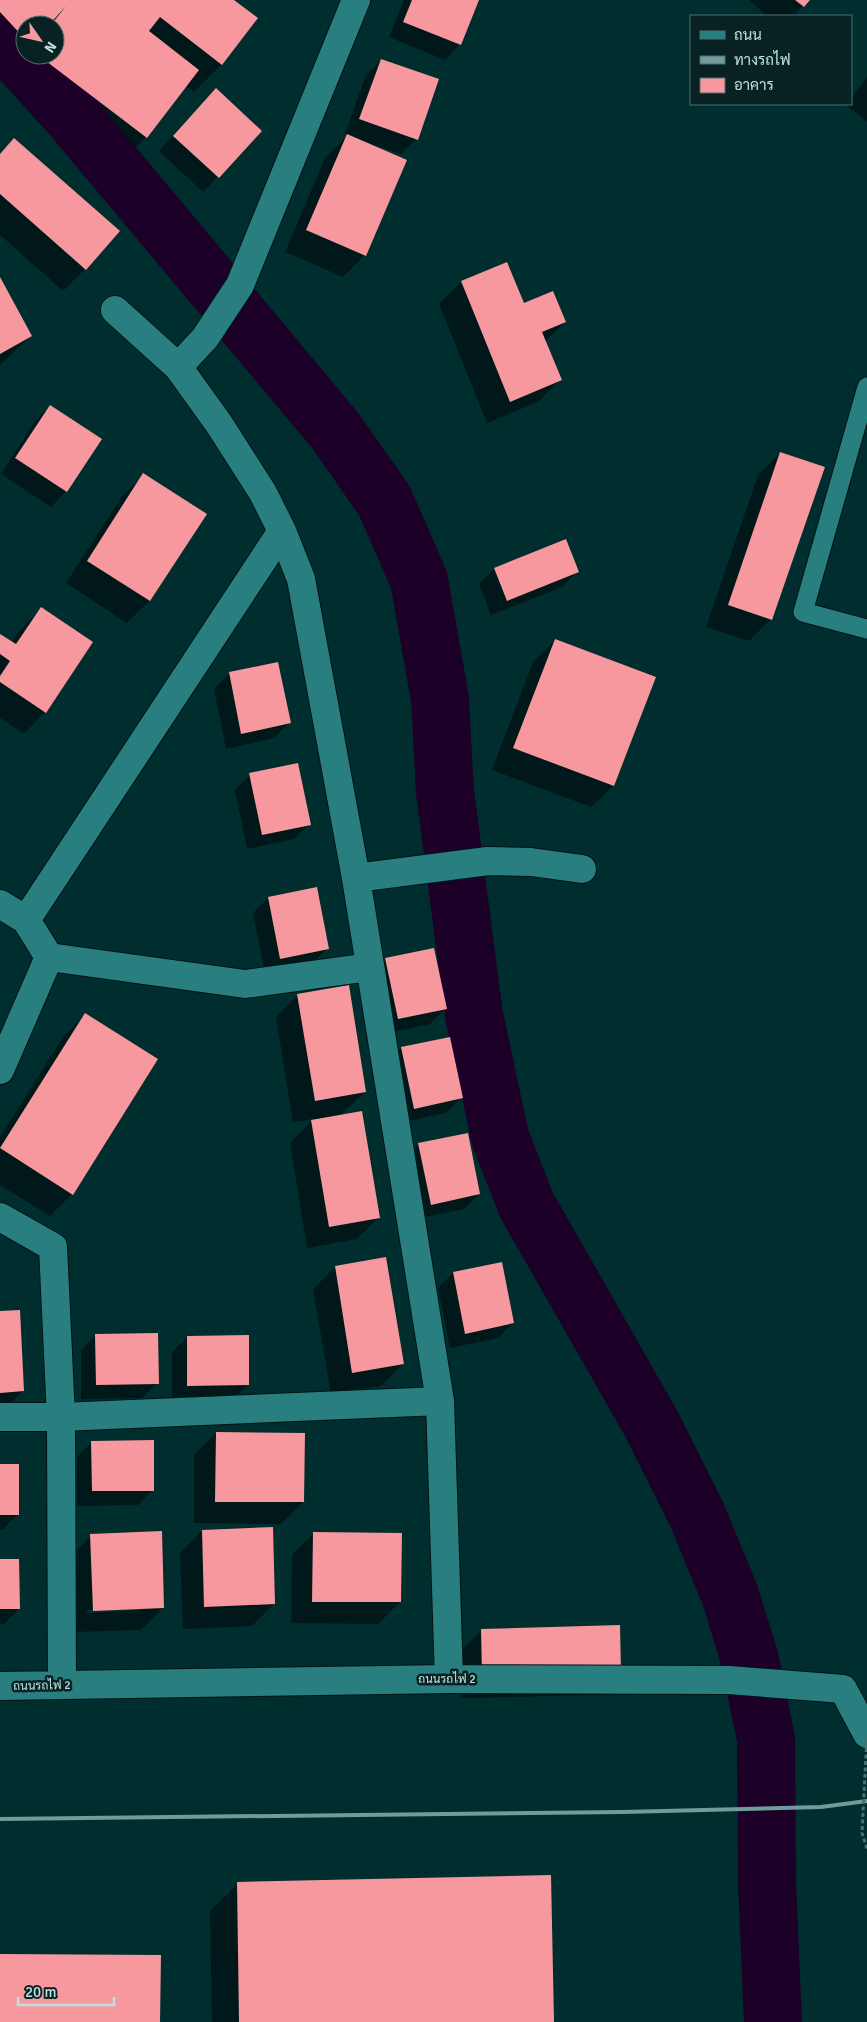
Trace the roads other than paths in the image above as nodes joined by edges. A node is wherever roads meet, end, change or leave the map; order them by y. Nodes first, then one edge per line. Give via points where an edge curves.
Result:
1 (356, 0) edge
2 (115, 310) dead end
3 (178, 367) junction
4 (867, 387) edge
5 (282, 531) junction
6 (867, 630) edge
7 (582, 869) dead end
8 (356, 878) junction
9 (0, 904) edge
10 (26, 920) junction
11 (49, 958) junction
12 (370, 967) junction
13 (0, 1070) edge
14 (0, 1217) edge
15 (440, 1401) junction
16 (0, 1417) edge
17 (62, 1417) junction
18 (449, 1679) junction
19 (62, 1685) junction
20 (0, 1686) edge
21 (867, 1735) edge

1 - 3 street via 240,285 205,338
2 - 3 street
3 - 5 street via 219,424
4 - 6 lane via 803,612
5 - 8 street via 301,579
5 - 10 street
7 - 8 street via 531,862 488,861
8 - 12 street
9 - 10 street
10 - 11 street
11 - 12 street via 245,984
11 - 13 street
12 - 15 street
14 - 17 street via 53,1247
15 - 17 street
15 - 18 street
16 - 17 street
17 - 19 street
18 - 19 street, ถนนรถไฟ 2
18 - 21 street, ถนนรถไฟ 2 via 729,1680 843,1690
19 - 20 street, ถนนรถไฟ 2

